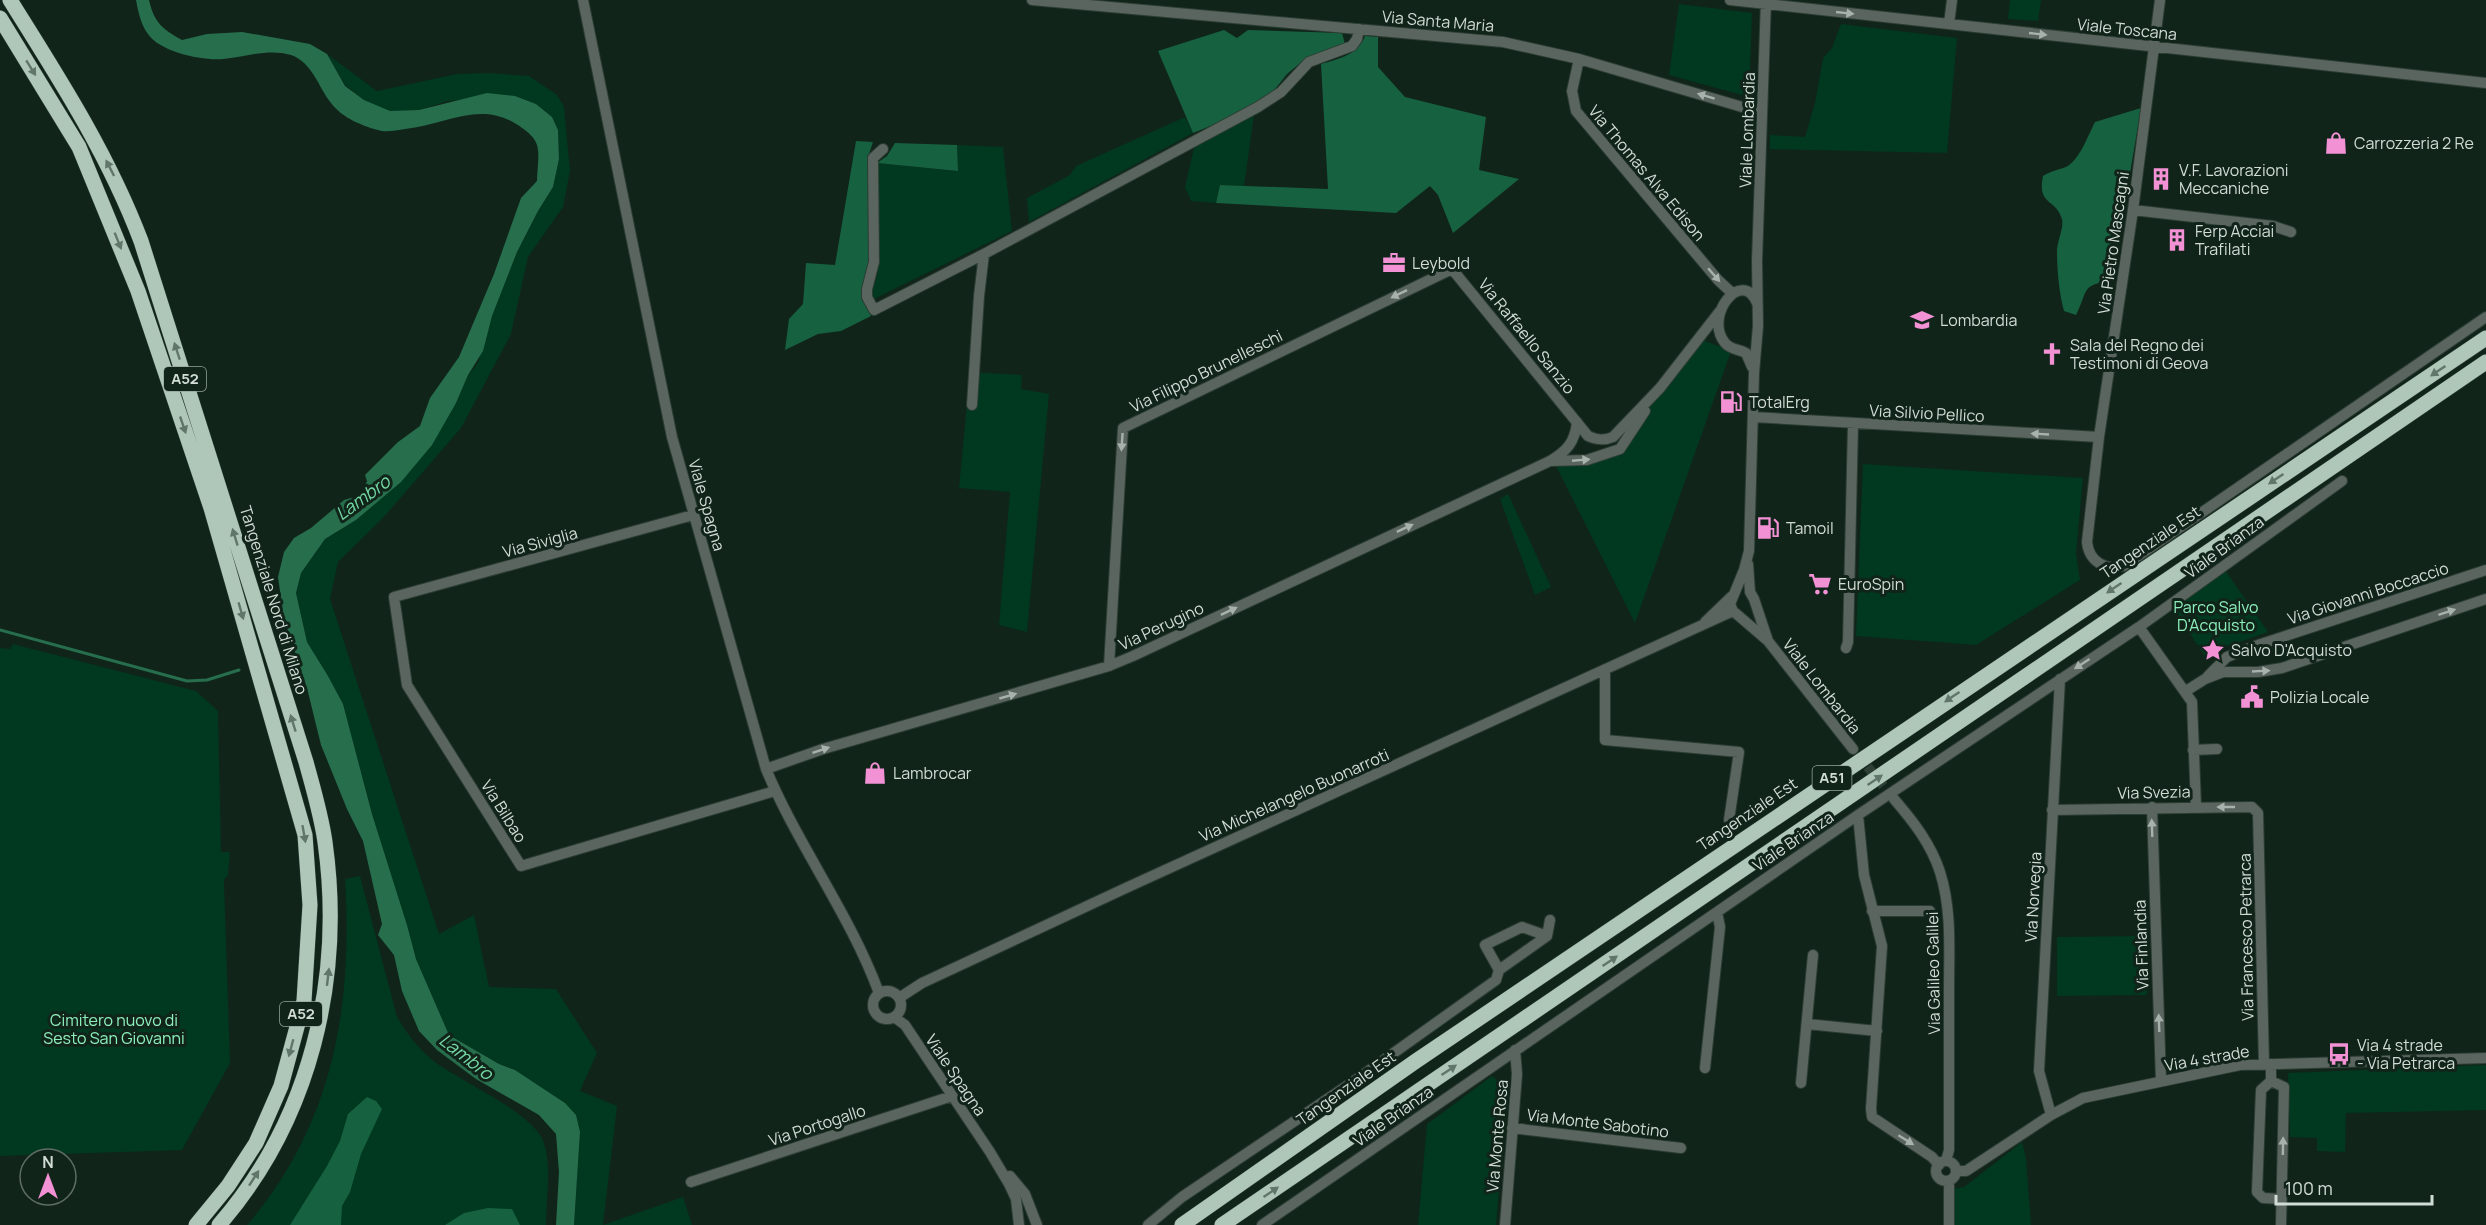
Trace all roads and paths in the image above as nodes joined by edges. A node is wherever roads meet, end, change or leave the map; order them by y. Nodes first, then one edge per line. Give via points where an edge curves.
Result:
1 (10, 0) edge
2 (583, 0) edge
3 (1032, 0) edge
4 (1730, 0) edge
5 (1952, 0) edge
6 (2160, 0) edge
7 (1766, 2) edge
8 (1081, 3) edge
9 (0, 18) edge
10 (1949, 24) junction
11 (1359, 29) junction
12 (2153, 47) junction
13 (1579, 59) junction
14 (2486, 83) edge
15 (1762, 110) junction
16 (883, 149) dead end
17 (2133, 210) junction
18 (2291, 232) dead end
19 (984, 254) junction
20 (1757, 261) junction
21 (1452, 268) joint
22 (1736, 292) junction
23 (1758, 305) junction
24 (1720, 311) junction
25 (2486, 317) edge
26 (1700, 338) junction
27 (2486, 338) edge
28 (1722, 339) junction
29 (1756, 339) junction
30 (1741, 350) junction
31 (2486, 363) edge
32 (1754, 373) junction
33 (1660, 388) junction
34 (972, 405) dead end
35 (1753, 417) junction
36 (1577, 422) junction
37 (1853, 424) junction
38 (2098, 437) junction
39 (1550, 461) junction
40 (2342, 481) dead end
41 (693, 515) junction
42 (1748, 558) junction
43 (2486, 570) edge
44 (1750, 592) junction
45 (1733, 595) junction
46 (394, 597) joint
47 (2486, 599) edge
48 (1755, 603) junction
49 (1736, 613) junction
50 (1703, 624) junction
51 (2139, 627) junction
52 (1768, 641) junction
53 (1846, 648) dead end
54 (1108, 666) junction
55 (1605, 670) junction
56 (2060, 679) junction
57 (2205, 679) junction
58 (2186, 691) junction
59 (1853, 749) tunnel mouth
60 (2217, 749) dead end
61 (2193, 750) junction
62 (766, 769) junction
63 (775, 790) junction
64 (1894, 799) tunnel mouth
65 (2152, 807) junction
66 (2196, 807) junction
67 (2256, 809) joint
68 (2052, 810) junction
69 (1858, 815) junction
70 (1729, 820) dead end
71 (1872, 911) junction
72 (1930, 911) dead end
73 (1717, 912) junction
74 (1551, 920) dead end
75 (1547, 936) junction
76 (1812, 955) dead end
77 (1499, 970) junction
78 (879, 993) junction
79 (899, 998) junction
80 (894, 1017) junction
81 (1807, 1024) junction
82 (1876, 1031) junction
83 (1515, 1050) junction
84 (2486, 1058) edge
85 (1416, 1061) junction
86 (2268, 1064) junction
87 (1706, 1068) dead end
88 (2161, 1081) junction
89 (2271, 1082) junction
90 (1801, 1083) dead end
91 (952, 1096) junction
92 (2051, 1115) junction
93 (1512, 1128) junction
94 (256, 1143) junction
95 (1681, 1148) dead end
96 (990, 1152) junction
97 (1943, 1163) junction
98 (1956, 1171) junction
99 (1949, 1180) junction
100 (691, 1182) dead end
101 (2282, 1199) junction
102 (1266, 1224) edge
103 (187, 1225) edge
104 (196, 1225) edge
105 (219, 1225) edge
106 (1019, 1225) edge
107 (1037, 1225) edge
108 (1148, 1225) edge
109 (1168, 1225) edge
110 (1182, 1225) edge
111 (1222, 1225) edge
112 (1505, 1225) edge
113 (1949, 1225) edge
114 (2281, 1225) edge

105 -> 1 highway, Tangenziale Nord di Milano / A52 via 250,1184 286,1123 318,1031 332,927 325,839 306,762 141,241 89,128
2 - 41 street, Viale Spagna via 672,437
3 - 8 street, Via Santa Maria
4 - 7 street, Viale Toscana
5 - 10 street
6 - 12 street, Via Pietro Mascagni
7 -> 10 street, Viale Toscana
7 - 15 street, Viale Lombardia
8 - 11 street, Via Santa Maria
9 -> 94 highway, Tangenziale Nord di Milano / A52 via 80,147 138,291 211,508 305,835 310,905 304,1002 281,1086
10 -> 12 street, Viale Toscana
11 - 13 street, Via Santa Maria via 1503,42
11 - 19 street via 1352,46 1309,62 1281,92 1258,107
12 - 14 street, Viale Toscana
12 - 17 street, Via Pietro Mascagni
15 -> 13 street, Via Santa Maria via 1749,110
13 -> 22 street, Via Thomas Alva Edison via 1572,91 1576,111 1718,280
15 - 20 street, Viale Lombardia
16 - 19 street via 873,158 874,262 867,297 874,310
17 - 18 street via 2273,226
17 - 38 street, Via Pietro Mascagni
19 - 34 street
20 - 22 street, Viale Lombardia via 1752,280
20 - 23 street, Viale Lombardia
21 - 36 street, Via Raffaello Sanzio
21 -> 54 street, Via Filippo Brunelleschi via 1123,428
22 - 23 street via 1751,294
22 - 24 street, Viale Lombardia via 1726,298
23 - 29 street, Viale Lombardia
24 - 26 street, Via Perugino
24 - 28 street
25 - 38 street, Via Pietro Mascagni via 2124,566 2115,568 2104,566 2088,552
26 - 28 street
26 - 33 street, Via Perugino
27 -> 85 highway, Tangenziale Est / A51
28 - 30 street via 1730,348
29 - 30 street
29 - 32 street, Viale Lombardia
30 - 32 street via 1751,359
111 -> 31 highway, A51
32 - 35 street, Viale Lombardia
33 - 36 street, Via Perugino via 1613,437 1597,440 1588,436
39 -> 33 street, Via Perugino via 1587,460 1620,449
35 - 37 street, Via Silvio Pellico
35 - 42 street, Viale Lombardia
36 - 39 street, Via Perugino via 1576,434 1566,452
38 -> 37 street, Via Silvio Pellico
37 - 53 street
54 -> 39 street, Via Perugino
40 - 51 street, Viale Brianza
41 - 46 street, Via Siviglia
41 - 62 street, Viale Spagna
42 - 44 street, Viale Lombardia
42 - 45 street, Viale Lombardia
43 - 57 street, Via Giovanni Boccaccio via 2255,646 2227,657
44 - 45 street via 1742,590
44 - 48 street, Viale Lombardia
45 - 49 street, Viale Lombardia via 1730,603
45 - 50 street, Via Michelangelo Buonarroti
46 - 63 street, Via Bilbao via 407,685 521,866
57 -> 47 street via 2231,670 2258,672 2282,668
48 - 49 street via 1749,613
48 - 52 street, Viale Lombardia
49 - 50 street, Via Michelangelo Buonarroti
49 - 52 street, Viale Lombardia
50 - 55 street, Via Michelangelo Buonarroti
51 -> 56 street, Viale Brianza
51 - 58 street
52 - 59 street, Viale Lombardia
62 -> 54 street, Via Perugino
55 - 70 street via 1605,740 1739,752
55 - 79 street, Via Michelangelo Buonarroti via 1117,892 922,983
56 - 68 street, Via Norvegia
56 - 69 street, Viale Brianza
57 - 58 street
58 - 61 street via 2192,702
60 - 61 street
61 - 66 street
62 - 63 street, Viale Spagna
63 - 78 street, Viale Spagna via 868,962
64 - 97 street, Via Galileo Galilei via 1929,847 1947,901 1949,1125
65 - 66 street, Via Svezia
65 - 68 street, Via Svezia
88 -> 65 street, Via Finlandia
67 -> 66 street, Via Svezia
67 - 86 street, Via Francesco Petrarca
68 - 92 street, Via Norvegia via 2039,1071
69 - 71 street
69 - 73 street, Viale Brianza
71 - 72 street
71 - 82 street via 1882,946
73 - 83 street, Viale Brianza
73 - 87 street via 1720,927
74 - 75 street
75 - 77 street
75 - 77 street via 1522,927 1485,945
76 - 81 street
77 - 108 street via 1496,980 1182,1197
78 - 79 street via 888,991
78 - 80 street, Viale Spagna via 873,1000 874,1013 881,1018
79 - 80 street via 901,1006
80 - 91 street, Viale Spagna via 905,1025
81 - 82 street
81 - 90 street
82 -> 97 street via 1872,1117
83 - 93 street, Via Monte Rosa
83 - 102 street, Viale Brianza
84 - 86 street, Via 4 strade
85 - 109 highway
85 - 110 highway, Tangenziale Est / A51
86 - 88 street, Via 4 strade via 2240,1065
86 - 89 street, Via Francesco Petrarca
88 - 92 street, Via 4 strade via 2083,1098
101 -> 89 street via 2284,1087
89 - 101 street via 2261,1090 2257,1192 2263,1198
91 - 96 street, Viale Spagna
91 - 100 street, Via Portogallo
92 - 98 street, Via 4 strade via 1966,1171
93 - 95 street, Via Monte Sabotino
93 - 112 street, Via Monte Rosa
94 - 103 highway
94 - 104 highway, Tangenziale Nord di Milano / A52
96 - 106 street, Viale Spagna via 1016,1199
96 - 107 street, Viale Spagna via 1025,1194
97 - 98 street via 1953,1164
97 - 99 street via 1938,1176
98 - 99 street
99 - 113 street
101 - 114 street

